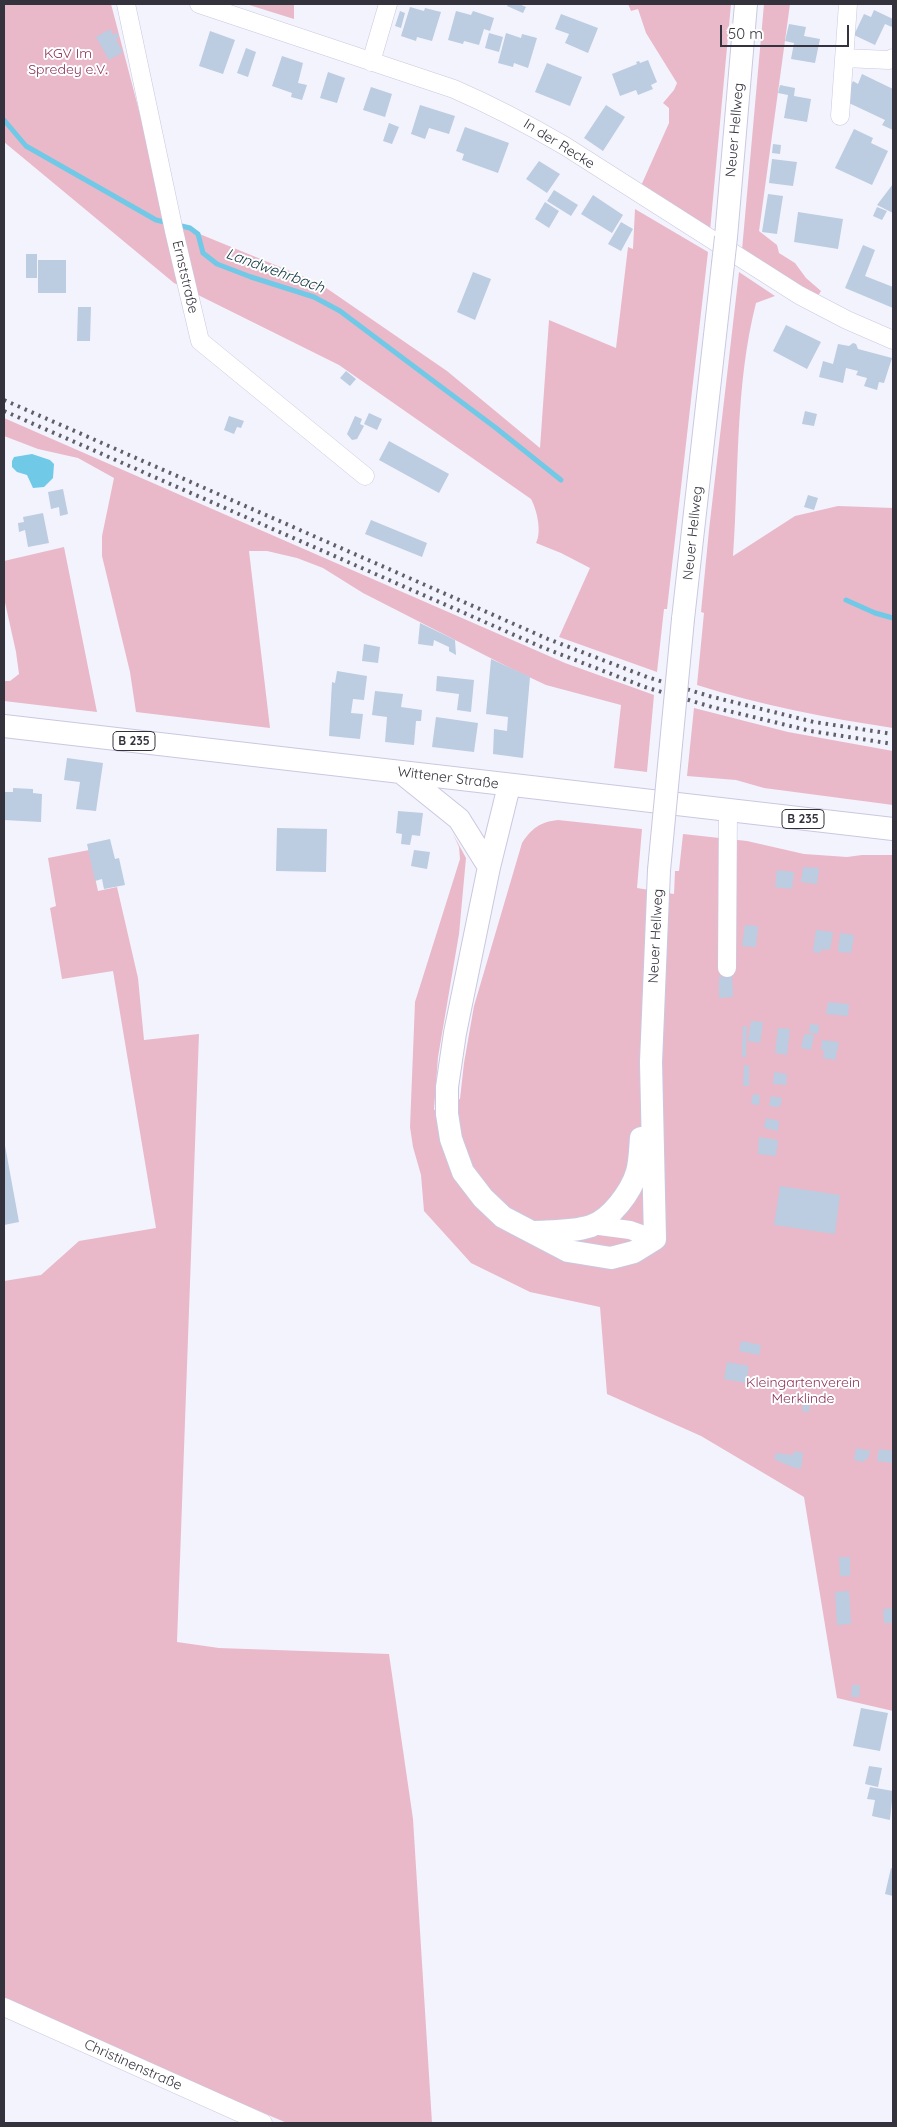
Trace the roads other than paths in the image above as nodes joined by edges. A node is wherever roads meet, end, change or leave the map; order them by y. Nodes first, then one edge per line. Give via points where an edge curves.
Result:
1 (126, 4) edge
2 (199, 4) edge
3 (388, 4) edge
4 (746, 4) edge
5 (848, 4) edge
6 (844, 58) junction
7 (893, 58) edge
8 (371, 62) junction
9 (840, 116) dead end
10 (893, 340) edge
11 (365, 476) dead end
12 (4, 726) edge
13 (402, 773) junction
14 (509, 786) junction
15 (728, 811) junction
16 (893, 829) edge
17 (489, 867) junction
18 (727, 968) dead end
19 (651, 1062) junction
20 (592, 1226) junction
21 (532, 1232) junction
22 (656, 1239) junction
23 (4, 2007) edge
24 (263, 2123) edge

1 - 11 street, Ernststraße via 200,341
2 - 8 street, In der Recke
3 - 8 street
4 - 19 main road, Neuer Hellweg, bridge via 726,237 683,619 659,870
5 - 6 street
6 - 7 street
6 - 9 street
8 - 10 street, In der Recke via 454,89 527,123 799,296
12 - 13 main road, Wittener Straße / B 235
13 - 14 main road, Wittener Straße / B 235
13 - 17 main road via 459,819
14 - 15 main road, Wittener Straße / B 235
14 - 17 main road
15 - 16 main road, Wittener Straße / B 235
15 - 18 street
17 - 21 main road via 455,1033 447,1087 447,1114 451,1139 463,1172 503,1217
19 - 20 main road, Neuer Hellweg via 637,1172 626,1195 612,1212
19 - 22 main road, Neuer Hellweg
20 - 21 main road, Neuer Hellweg
20 - 22 street via 630,1230
21 - 22 main road via 568,1251 611,1258 634,1252
23 - 24 street, Christinenstraße

